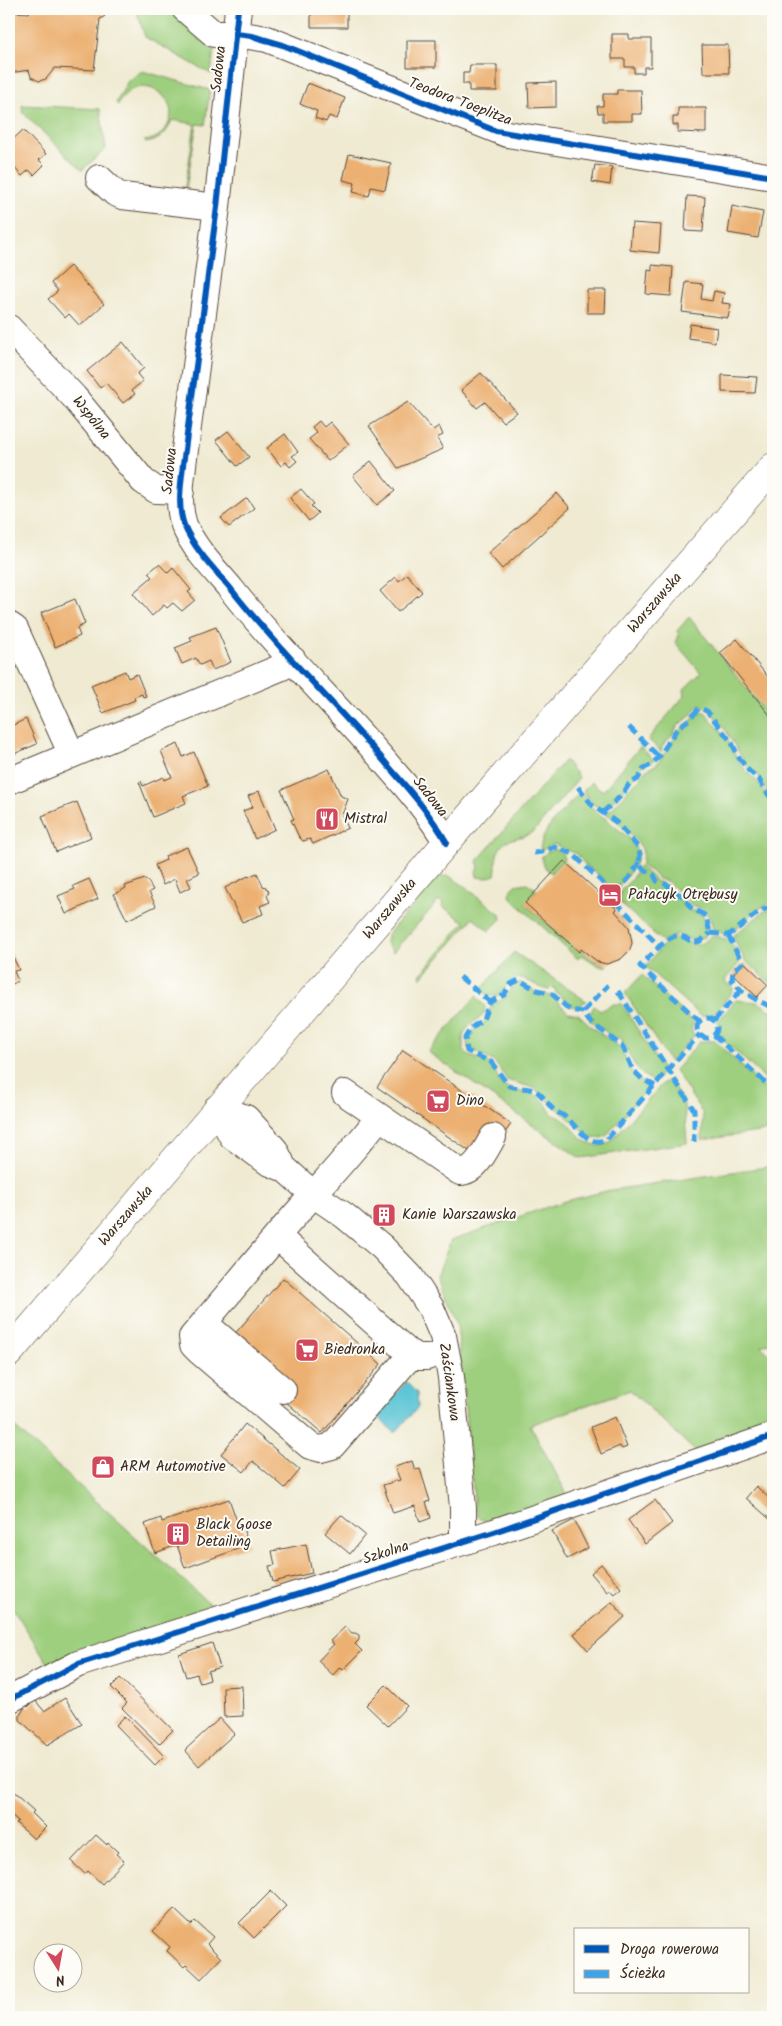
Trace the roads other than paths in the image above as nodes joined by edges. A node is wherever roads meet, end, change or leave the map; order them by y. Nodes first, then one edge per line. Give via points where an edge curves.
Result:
1 (185, 9) edge
2 (237, 21) edge
3 (773, 177) edge
4 (99, 178) dead end
5 (217, 207) junction
6 (9, 328) edge
7 (773, 467) edge
8 (181, 491) junction
9 (9, 625) edge
10 (293, 660) junction
11 (71, 753) junction
12 (9, 781) edge
13 (447, 843) junction
14 (345, 1093) dead end
15 (218, 1108) junction
16 (379, 1117) junction
17 (493, 1137) dead end
18 (313, 1194) junction
19 (278, 1236) junction
20 (204, 1323) junction
21 (9, 1353) edge
22 (447, 1353) junction
23 (412, 1354) junction
24 (283, 1390) dead end
25 (773, 1436) edge
26 (463, 1542) junction
27 (9, 1700) edge

1 - 2 street, Teodora Toeplitza via 214,34
2 - 3 street, Teodora Toeplitza via 252,36 283,45 501,133
2 - 5 street, Sadowa
4 - 5 street via 122,196
5 - 8 street, Sadowa
6 - 8 street, Wspólna via 74,396 148,486 156,490
7 - 13 main road, Warszawska
8 - 10 street, Sadowa via 180,513 191,537 243,605
9 - 11 street via 15,629
10 - 11 street
10 - 13 street, Sadowa via 430,814
11 - 12 street
13 - 15 main road, Warszawska
14 - 16 street
15 - 18 street, Zaściankowa via 232,1136 268,1162 285,1169
15 - 21 main road, Warszawska
16 - 17 street via 460,1172 473,1167
16 - 18 street via 339,1168
18 - 19 street
18 - 22 street, Zaściankowa via 345,1216 410,1276 436,1318
19 - 20 street
19 - 23 street
20 - 23 street via 192,1337 193,1345 310,1446 321,1449 332,1446
20 - 24 street
22 - 23 street via 425,1357
22 - 26 street, Zaściankowa via 463,1508
25 - 26 street, Szkolna
26 - 27 street, Szkolna via 78,1664

